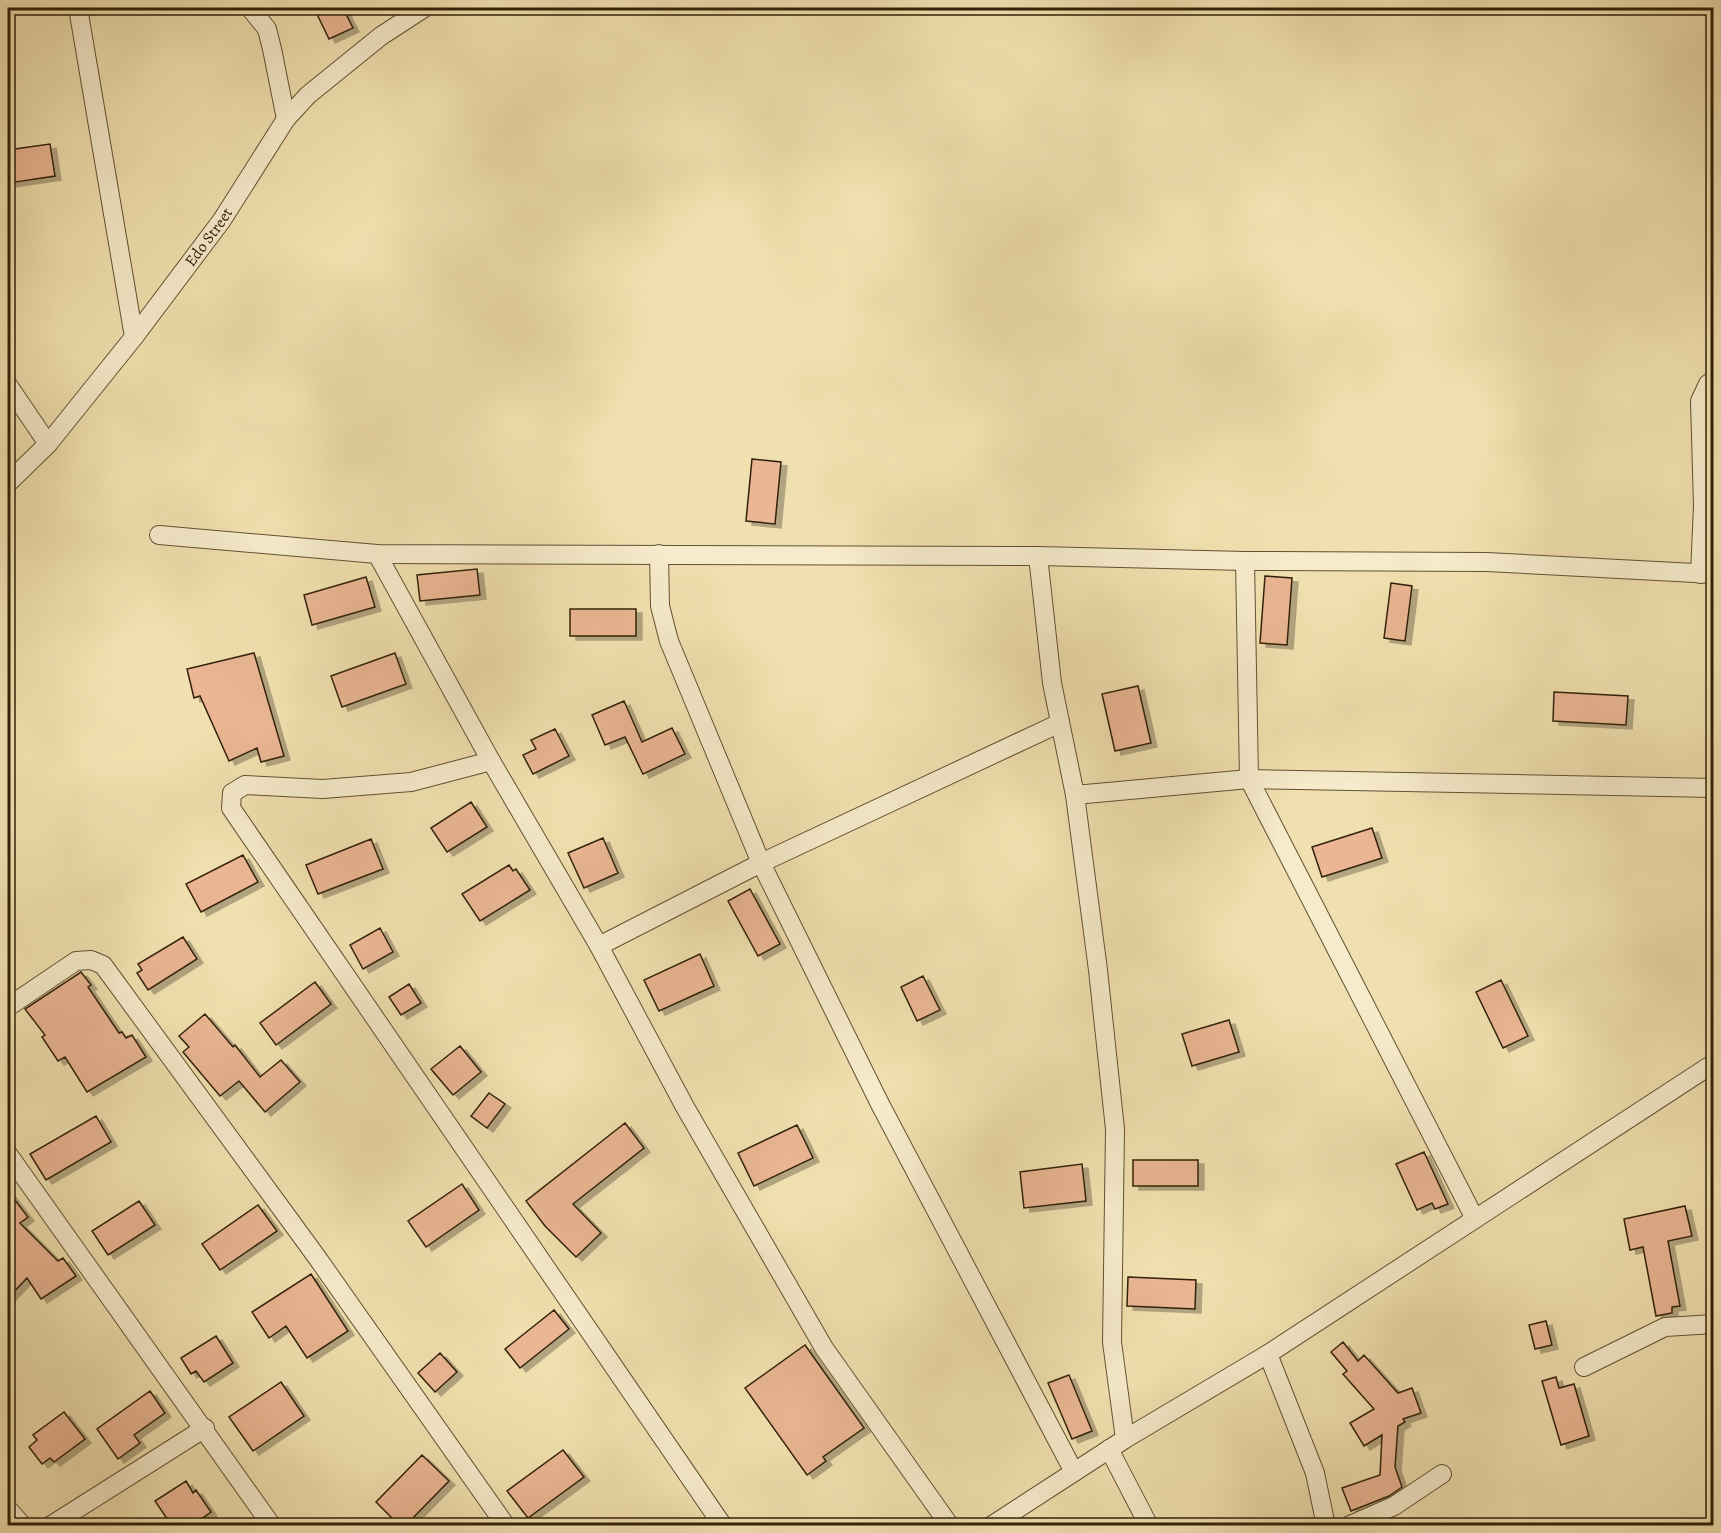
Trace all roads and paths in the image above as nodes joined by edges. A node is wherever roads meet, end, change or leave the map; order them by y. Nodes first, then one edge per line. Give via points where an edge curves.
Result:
1 (78, 8) edge
2 (250, 8) edge
3 (424, 8) edge
4 (286, 119) junction
5 (134, 337) junction
6 (1713, 380) edge
7 (8, 385) edge
8 (48, 444) junction
9 (8, 483) edge
10 (159, 536) dead end
11 (377, 554) junction
12 (659, 554) junction
13 (1038, 556) junction
14 (1245, 561) junction
15 (1707, 574) edge
16 (1060, 723) junction
17 (491, 761) junction
18 (1249, 779) junction
19 (1713, 788) edge
20 (1075, 795) junction
21 (761, 863) junction
22 (598, 946) junction
23 (8, 1007) edge
24 (1713, 1063) edge
25 (8, 1154) edge
26 (1475, 1219) junction
27 (1713, 1323) edge
28 (1268, 1354) junction
29 (1584, 1367) dead end
30 (205, 1428) junction
31 (1125, 1439) junction
32 (1109, 1449) junction
33 (1074, 1472) junction
34 (1442, 1474) dead end
35 (8, 1509) edge
36 (23, 1526) edge
37 (50, 1526) edge
38 (272, 1526) edge
39 (506, 1526) edge
40 (723, 1526) edge
41 (951, 1526) edge
42 (991, 1526) edge
43 (1149, 1526) edge
44 (1326, 1526) edge
45 (1348, 1526) edge

1 - 5 street
2 - 4 street via 267,29
3 - 4 street, Edo Street via 381,36 308,95
4 - 5 street, Edo Street via 222,220
5 - 8 street, Edo Street
6 - 15 street via 1700,401
7 - 8 street
8 - 9 street, Edo Street
10 - 11 street
11 - 12 street
11 - 17 street
12 - 13 street
12 - 21 street via 660,606 669,641
13 - 14 street
13 - 16 street
14 - 15 street via 1487,562
14 - 18 street
16 - 20 street
16 - 21 street
17 - 22 street
17 - 40 street via 411,782 323,789 245,785 232,793 231,808
18 - 19 street
18 - 20 street
18 - 26 street
20 - 31 street via 1115,1129 1112,1342
21 - 22 street
21 - 33 street via 880,1104
22 - 41 street via 685,1107 824,1348
23 - 39 street via 76,961 92,960 103,965 316,1256
24 - 26 street
25 - 30 street
26 - 28 street
27 - 29 street via 1665,1327
28 - 31 street
28 - 44 street via 1315,1473
30 - 37 street
30 - 38 street
31 - 32 street
32 - 33 street
32 - 43 street
33 - 42 street
34 - 45 street via 1394,1506
35 - 36 street

